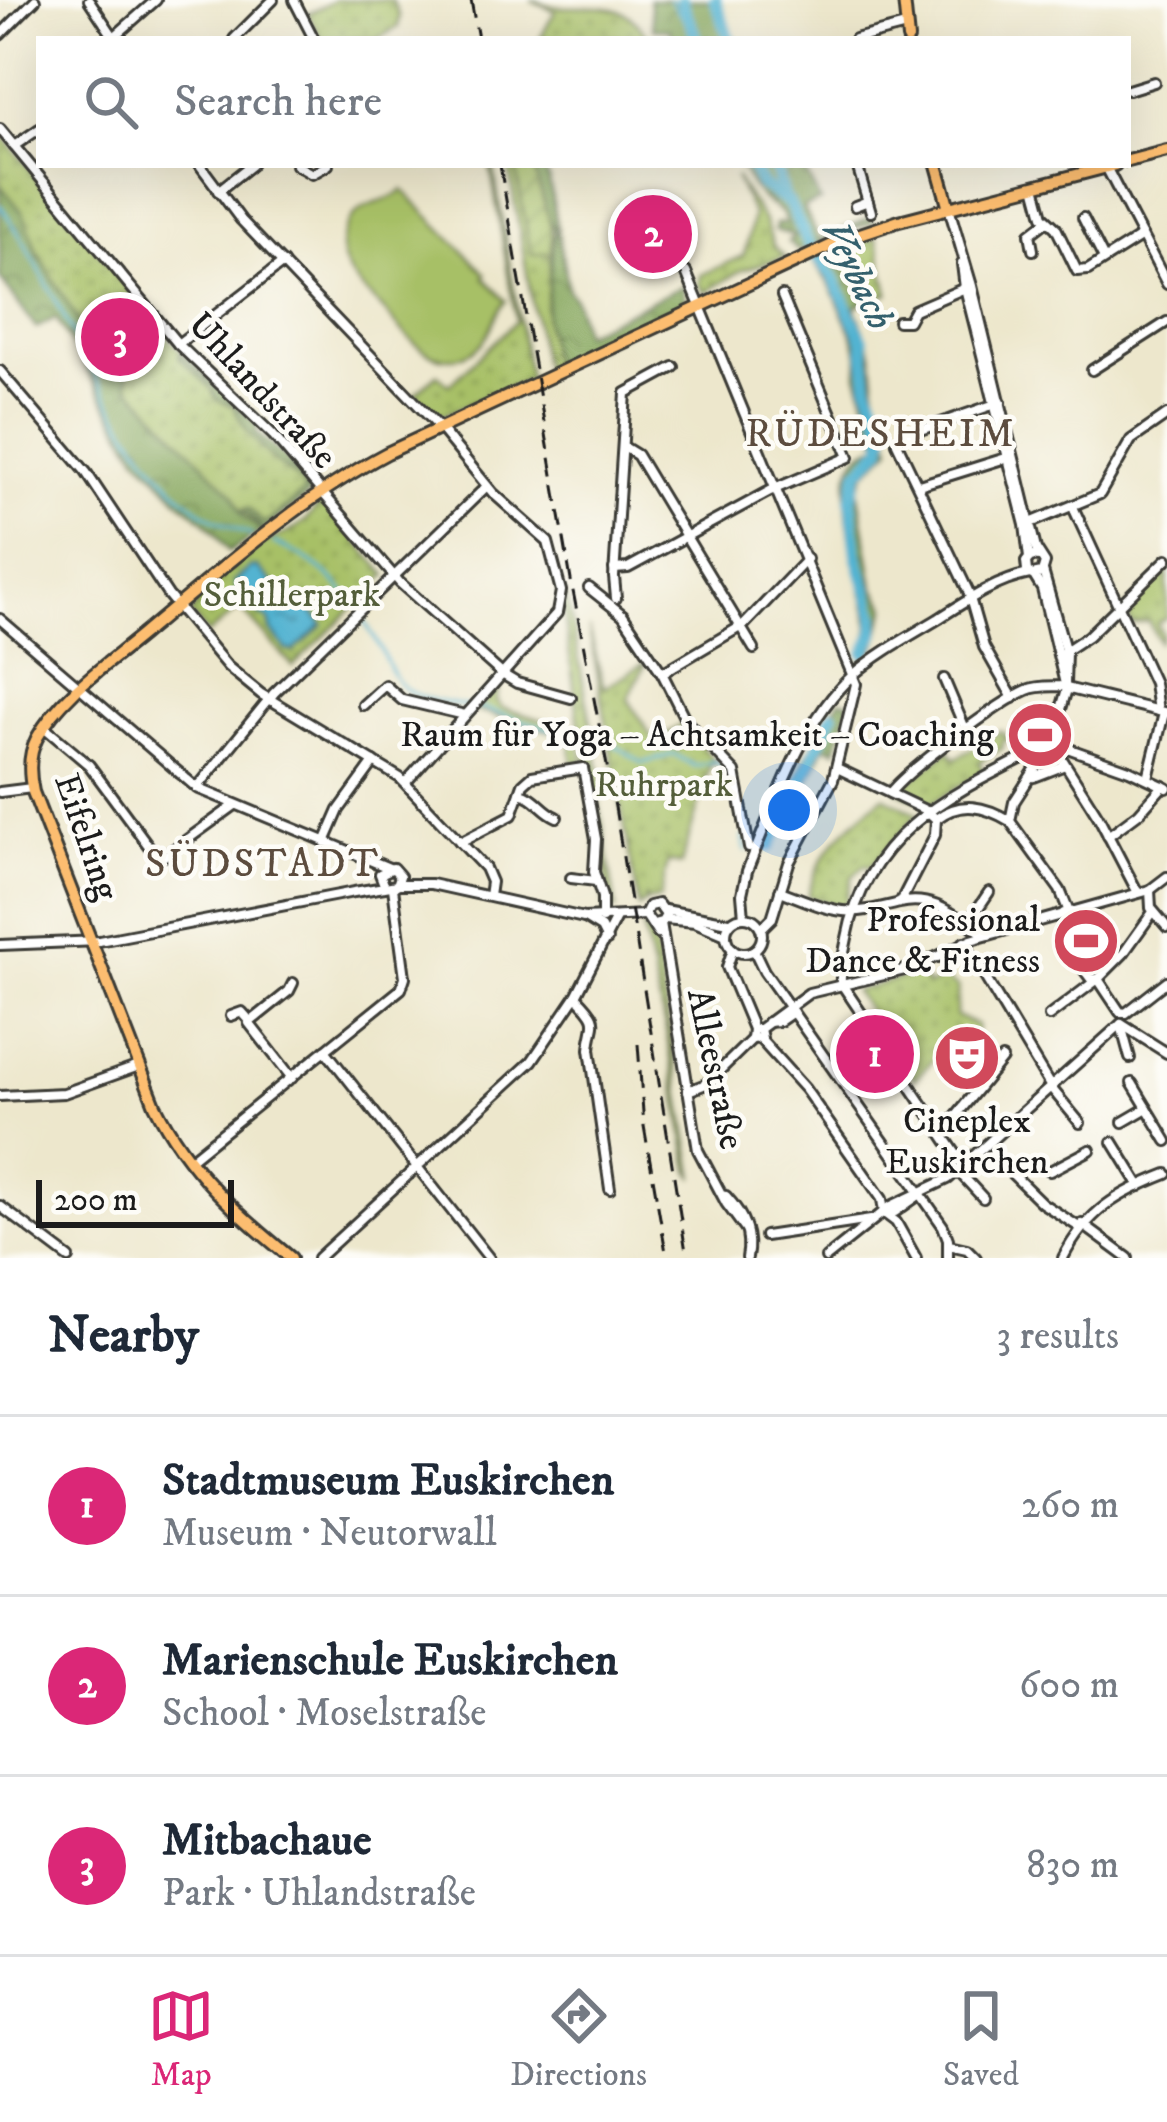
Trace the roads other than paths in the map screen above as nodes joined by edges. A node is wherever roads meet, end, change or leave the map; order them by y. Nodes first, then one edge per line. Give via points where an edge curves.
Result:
1 (35, 0) edge
2 (88, 0) edge
3 (156, 0) edge
4 (273, 0) edge
5 (294, 0) edge
6 (904, 0) edge
7 (907, 32) edge
8 (0, 35) edge
9 (113, 36) edge
10 (116, 36) edge
11 (238, 36) edge
12 (312, 36) edge
13 (1154, 82) dead end
14 (1131, 89) edge
15 (0, 129) edge
16 (36, 131) edge
17 (14, 146) junction
18 (1167, 151) edge
19 (1131, 160) edge
20 (202, 168) edge
21 (247, 168) edge
22 (858, 168) edge
23 (938, 168) edge
24 (1102, 168) edge
25 (1110, 168) edge
26 (1035, 187) junction
27 (218, 191) junction
28 (855, 206) dead end
29 (949, 208) junction
30 (1083, 218) dead end
31 (1047, 221) junction
32 (1142, 236) junction
33 (1033, 250) dead end
34 (1104, 259) junction
35 (1167, 260) edge
36 (283, 263) junction
37 (1157, 265) junction
38 (686, 272) dead end
39 (1167, 284) edge
40 (968, 287) junction
41 (782, 296) dead end
42 (700, 306) junction
43 (898, 321) dead end
44 (1167, 322) edge
45 (178, 344) junction
46 (674, 368) dead end
47 (1092, 370) dead end
48 (0, 371) edge
49 (998, 404) junction
50 (1167, 415) edge
51 (439, 428) junction
52 (624, 447) junction
53 (1012, 457) junction
54 (919, 485) junction
55 (487, 486) junction
56 (777, 487) junction
57 (322, 494) junction
58 (1073, 507) junction
59 (1028, 524) junction
60 (686, 536) junction
61 (807, 559) junction
62 (1167, 559) edge
63 (1033, 567) junction
64 (614, 569) junction
65 (394, 576) junction
66 (590, 588) dead end
67 (616, 598) dead end
68 (971, 599) junction
69 (1117, 604) junction
70 (177, 605) junction
71 (2, 624) edge
72 (743, 626) junction
73 (754, 649) dead end
74 (1062, 654) junction
75 (662, 673) junction
76 (502, 674) junction
77 (854, 674) junction
78 (944, 680) dead end
79 (1066, 688) junction
80 (79, 689) junction
81 (572, 698) dead end
82 (1013, 698) junction
83 (270, 699) junction
84 (363, 705) dead end
85 (1163, 712) edge
86 (465, 715) junction
87 (45, 728) junction
88 (966, 731) junction
89 (1163, 732) edge
90 (1052, 743) junction
91 (374, 761) junction
92 (1065, 765) junction
93 (836, 768) junction
94 (1033, 778) junction
95 (1148, 778) junction
96 (406, 782) junction
97 (1165, 787) edge
98 (32, 788) junction
99 (196, 788) junction
100 (0, 792) edge
101 (520, 793) junction
102 (890, 793) junction
103 (235, 805) junction
104 (927, 811) junction
105 (557, 817) dead end
106 (936, 819) junction
107 (1010, 821) junction
108 (1108, 836) junction
109 (325, 842) junction
110 (460, 842) junction
111 (749, 848) dead end
112 (1167, 877) edge
113 (571, 878) dead end
114 (389, 879) junction
115 (596, 881) junction
116 (1150, 890) junction
117 (779, 891) junction
118 (1136, 891) junction
119 (989, 892) dead end
120 (489, 896) junction
121 (902, 901) junction
122 (852, 911) junction
123 (1067, 912) junction
124 (1153, 912) junction
125 (645, 915) junction
126 (584, 917) junction
127 (743, 917) junction
128 (616, 918) junction
129 (602, 919) junction
130 (661, 919) junction
131 (731, 922) junction
132 (970, 924) junction
133 (1167, 927) edge
134 (761, 929) junction
135 (726, 935) junction
136 (987, 936) junction
137 (607, 940) junction
138 (967, 941) junction
139 (91, 942) junction
140 (0, 945) edge
141 (733, 949) junction
142 (754, 950) junction
143 (1098, 979) junction
144 (1167, 981) edge
145 (293, 983) dead end
146 (841, 983) junction
147 (576, 996) junction
148 (791, 1009) junction
149 (1120, 1012) junction
150 (231, 1016) dead end
151 (1049, 1016) dead end
152 (250, 1021) junction
153 (1121, 1024) junction
154 (759, 1032) junction
155 (326, 1050) junction
156 (1167, 1053) edge
157 (1002, 1058) dead end
158 (1130, 1058) dead end
159 (139, 1066) junction
160 (292, 1078) junction
161 (1050, 1083) junction
162 (1132, 1083) dead end
163 (688, 1091) junction
164 (0, 1096) edge
165 (1147, 1108) junction
166 (1123, 1122) dead end
167 (1080, 1123) dead end
168 (940, 1127) junction
169 (1113, 1142) dead end
170 (1167, 1142) edge
171 (1090, 1150) dead end
172 (188, 1160) junction
173 (998, 1160) dead end
174 (417, 1166) junction
175 (961, 1168) junction
176 (1050, 1171) dead end
177 (1167, 1174) edge
178 (1140, 1186) junction
179 (610, 1189) dead end
180 (920, 1194) junction
181 (983, 1198) dead end
182 (0, 1206) edge
183 (884, 1213) junction
184 (874, 1220) junction
185 (1081, 1226) junction
186 (766, 1236) dead end
187 (949, 1245) junction
188 (69, 1258) edge
189 (291, 1258) edge
190 (318, 1258) edge
191 (489, 1258) edge
192 (747, 1258) edge
193 (826, 1258) edge
194 (916, 1258) edge
195 (948, 1258) edge
196 (976, 1258) edge
197 (1063, 1258) edge
198 (1128, 1258) edge

1 - 8 street
2 - 9 street
3 - 10 street
4 - 11 street
5 - 12 street
6 - 7 main road
13 - 14 street
15 - 17 street, Uhlandstraße
16 - 17 street
17 - 45 street, Uhlandstraße
18 - 19 main road
20 - 27 street
21 - 27 street
22 - 28 street via 870,207
23 - 29 main road
24 - 26 main road, Eifelring
25 - 32 street
26 - 29 main road, Eifelring
26 - 31 street
27 - 36 street
29 - 40 street
29 - 42 main road, Eifelring via 823,249
30 - 34 street
31 - 33 street via 1030,234
31 - 34 street via 1074,267 1084,272
32 - 34 street
32 - 37 street
35 - 37 street
36 - 45 street
36 - 51 street
37 - 39 street
38 - 42 street
40 - 43 street
40 - 49 street
41 - 56 street via 849,457
42 - 51 main road, Eifelring
42 - 56 street
44 - 47 street
45 - 57 street, Uhlandstraße
46 - 52 street via 628,390
48 - 70 street via 86,472
49 - 53 street
49 - 54 street via 897,441
50 - 58 street via 1131,440 1100,494
51 - 55 street
51 - 57 main road, Eifelring
52 - 60 street via 637,455
52 - 64 street
53 - 54 street
53 - 59 street
54 - 68 street
55 - 65 street
55 - 76 street via 548,542 561,591 557,614
56 - 60 street
56 - 61 street
57 - 65 street, Uhlandstraße
57 - 70 main road, Eifelring
58 - 59 street
58 - 69 street
59 - 63 street
60 - 64 street
60 - 72 street
61 - 72 street
61 - 77 street
62 - 69 street
63 - 68 street
63 - 74 street
64 - 67 street
65 - 76 street, Uhlandstraße
65 - 83 street
66 - 75 street via 623,615
68 - 77 street
68 - 82 street via 982,643
69 - 74 street
69 - 85 street
70 - 80 main road, Eifelring
70 - 83 street via 236,674
71 - 80 street
72 - 73 street
72 - 75 street
74 - 79 street
75 - 111 street via 686,721 735,772
76 - 81 street
76 - 86 street
77 - 93 street
77 - 127 street via 800,750 745,877
78 - 88 street
79 - 82 street via 1034,687
79 - 85 street
79 - 90 street
80 - 87 main road, Eifelring
80 - 99 street
82 - 88 street
83 - 91 street
83 - 99 street
84 - 86 street via 385,685 402,700
85 - 89 street
86 - 96 street
87 - 98 main road, Eifelring via 31,755
87 - 103 street via 89,765 159,860
88 - 102 street
89 - 95 street
90 - 92 street
90 - 94 street
90 - 95 street
90 - 104 street
91 - 96 street
91 - 109 street
92 - 94 street
92 - 108 street
93 - 102 street
93 - 117 street
94 - 107 street
95 - 97 street
96 - 110 street
97 - 108 street
98 - 100 street
98 - 139 main road, Eifelring
99 - 103 street
101 - 105 street
101 - 110 street via 512,815
101 - 115 street via 535,774 584,770
102 - 104 street
103 - 109 street
104 - 106 street
104 - 122 street via 878,863
106 - 107 street via 971,806
106 - 121 street
107 - 123 street
108 - 118 street
109 - 114 street via 365,858
110 - 120 street via 489,875
112 - 116 street
113 - 115 street
114 - 120 street
114 - 139 street
114 - 155 street via 404,984
115 - 129 street
116 - 118 street
116 - 124 street
117 - 122 street
117 - 134 street
118 - 123 street
119 - 132 street
120 - 126 street
121 - 122 street
121 - 132 street via 940,906
122 - 146 street
123 - 136 street
123 - 143 street via 1085,971
124 - 133 street
124 - 143 street
125 - 128 street
125 - 130 street
125 - 130 street via 652,904
126 - 129 street
126 - 137 street
127 - 131 street
127 - 134 street
128 - 129 street
128 - 137 street
130 - 131 street
130 - 135 street
130 - 163 street, Alleestraße
131 - 135 street
132 - 136 street
132 - 138 street
134 - 142 street
135 - 141 street
136 - 138 street
137 - 147 street
138 - 146 street via 949,957
138 - 161 street
139 - 140 street
139 - 159 main road, Eifelring
141 - 142 street
141 - 154 street via 727,967
142 - 148 street
143 - 149 street
143 - 151 street
144 - 149 street
145 - 152 street
146 - 148 street
146 - 168 street
147 - 174 street via 526,1067
147 - 179 street via 595,1023 590,1049
148 - 154 street
148 - 180 street
149 - 153 street
150 - 152 street via 242,1012
152 - 160 street
153 - 156 street
153 - 158 street
153 - 161 street
154 - 163 street via 706,1084
154 - 183 street via 882,1198
155 - 160 street
155 - 174 street
157 - 168 street
159 - 164 street via 64,1094
159 - 172 main road, Eifelring
160 - 172 street
161 - 167 street
161 - 175 street
162 - 165 street
163 - 192 street, Alleestraße via 698,1150 747,1234
165 - 166 street
165 - 170 street
168 - 175 street
169 - 178 street
171 - 176 street
172 - 189 main road, Eifelring
173 - 185 street via 1042,1203
174 - 190 street
174 - 191 street
175 - 180 street
175 - 181 street
177 - 178 street
178 - 185 street
180 - 183 street
180 - 187 street
182 - 188 street
183 - 184 street
183 - 194 street
184 - 186 street
184 - 193 street
185 - 197 street
185 - 198 street
187 - 195 street
187 - 196 street

